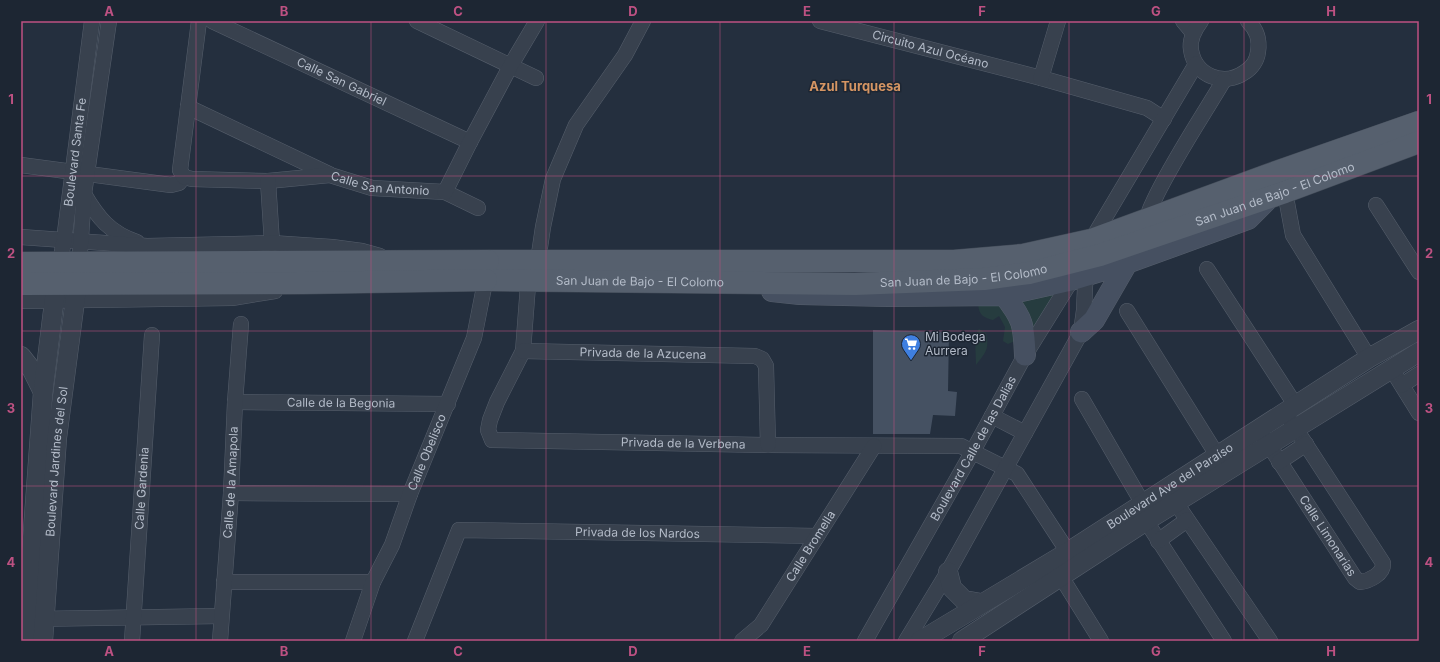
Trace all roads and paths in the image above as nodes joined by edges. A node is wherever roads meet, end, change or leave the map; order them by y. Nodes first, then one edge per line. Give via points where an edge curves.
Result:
1 (92, 21) edge
2 (109, 21) edge
3 (199, 21) edge
4 (212, 21) edge
5 (417, 21) edge
6 (537, 21) edge
7 (643, 21) edge
8 (820, 21) edge
9 (1058, 21) edge
10 (1182, 21) edge
11 (1248, 21) edge
12 (1199, 24) edge
13 (1196, 64) junction
14 (511, 65) junction
15 (536, 78) dead end
16 (1041, 78) junction
17 (1224, 80) junction
18 (188, 107) junction
19 (1164, 119) junction
20 (1419, 122) edge
21 (470, 142) junction
22 (1419, 142) edge
23 (21, 166) edge
24 (72, 172) junction
25 (87, 175) junction
26 (330, 175) junction
27 (184, 177) junction
28 (268, 181) junction
29 (445, 192) junction
30 (1279, 193) junction
31 (84, 194) junction
32 (1376, 205) dead end
33 (478, 208) dead end
34 (1146, 230) junction
35 (21, 237) edge
36 (64, 240) junction
37 (81, 242) junction
38 (272, 243) junction
39 (147, 246) junction
40 (396, 261) junction
41 (21, 263) edge
42 (1127, 263) junction
43 (1083, 264) junction
44 (526, 268) junction
45 (1207, 269) dead end
46 (489, 270) junction
47 (1419, 272) edge
48 (67, 282) junction
49 (696, 282) junction
50 (21, 284) edge
51 (1004, 295) junction
52 (21, 301) edge
53 (1127, 311) dead end
54 (241, 324) dead end
55 (1419, 330) edge
56 (1081, 332) junction
57 (152, 335) dead end
58 (523, 351) junction
59 (1419, 352) edge
60 (1026, 355) junction
61 (21, 356) edge
62 (1369, 358) junction
63 (1391, 368) junction
64 (1419, 374) edge
65 (1402, 385) junction
66 (43, 392) junction
67 (1082, 399) dead end
68 (235, 402) junction
69 (448, 404) junction
70 (1290, 409) junction
71 (1419, 413) edge
72 (992, 416) junction
73 (1258, 430) junction
74 (1025, 433) junction
75 (1301, 436) junction
76 (768, 445) junction
77 (874, 446) junction
78 (1269, 446) junction
79 (973, 452) junction
80 (1217, 455) junction
81 (1279, 462) junction
82 (1005, 468) junction
83 (231, 493) junction
84 (410, 494) junction
85 (1176, 503) junction
86 (1145, 513) junction
87 (1187, 520) junction
88 (817, 536) junction
89 (1158, 541) junction
90 (1068, 552) junction
91 (1056, 569) junction
92 (948, 572) junction
93 (224, 582) junction
94 (373, 582) junction
95 (981, 603) junction
96 (221, 616) junction
97 (134, 618) junction
98 (31, 619) edge
99 (25, 641) edge
100 (43, 641) edge
101 (132, 641) edge
102 (220, 641) edge
103 (354, 641) edge
104 (415, 641) edge
105 (742, 641) edge
106 (864, 641) edge
107 (906, 641) edge
108 (920, 641) edge
109 (962, 641) edge
110 (1101, 641) edge
111 (1224, 641) edge
112 (1270, 641) edge

1 - 24 street, Boulevard Santa Fe
2 - 25 street, Boulevard Santa Fe
3 - 18 street
4 - 21 street, Calle San Gabriel
5 - 14 street
6 - 14 street
7 - 44 street via 626,55 576,125 553,179 543,227
8 - 16 street, Circuito Azul Océano
9 - 16 street
10 - 12 street
11 - 17 street via 1255,28 1259,42 1258,56 1250,69 1238,77
12 - 13 street via 1191,49
13 - 17 street via 1208,75
13 - 19 street, Boulevard Calle de las Dalias
14 - 15 street
14 - 21 street
16 - 19 street, Circuito Azul Océano via 1147,108
17 - 34 street via 1165,178
18 - 26 street
18 - 27 street via 180,170
19 - 43 street, Boulevard Calle de las Dalias
20 - 34 main road, San Juan de Bajo - El Colomo via 1265,176
21 - 29 street
22 - 30 main road, San Juan de Bajo - El Colomo
23 - 24 street
24 - 25 street
24 - 36 street, Boulevard Santa Fe
25 - 27 street via 171,186 179,183
25 - 31 street, Boulevard Santa Fe
26 - 28 street, Calle San Antonio
26 - 29 street, Calle San Antonio via 372,188
27 - 28 street, Calle San Antonio
28 - 38 street
29 - 33 street, Calle San Antonio
30 - 34 main road, San Juan de Bajo - El Colomo
30 - 42 main road via 1248,219
30 - 62 street via 1293,236
31 - 37 street, Boulevard Santa Fe
31 - 39 street via 95,213 109,228 129,240
32 - 47 street
34 - 43 main road, San Juan de Bajo - El Colomo
35 - 36 street
36 - 37 street
36 - 48 street, Boulevard Santa Fe
37 - 39 street
37 - 48 street, Boulevard Santa Fe
38 - 39 street
38 - 40 street via 362,251
40 - 46 main road
40 - 48 main road
41 - 48 main road
42 - 43 main road
42 - 56 main road via 1094,320
43 - 44 main road, San Juan de Bajo - El Colomo via 1023,255 954,261
43 - 49 main road, San Juan de Bajo - El Colomo via 984,279 854,284
43 - 51 main road
43 - 56 street via 1084,310
43 - 60 street, Boulevard Calle de las Dalias
44 - 46 main road, San Juan de Bajo - El Colomo
44 - 49 main road, San Juan de Bajo - El Colomo
44 - 58 street
45 - 70 street, Calle Limonarias
46 - 48 main road via 304,283
46 - 69 street, Calle Obelisco via 474,338
48 - 50 main road
48 - 52 street
48 - 66 street, Boulevard Jardines del Sol
48 - 98 street, Boulevard Jardines del Sol via 57,438
49 - 51 main road via 800,294
51 - 60 main road via 1022,322
53 - 80 street
54 - 68 street, Calle de la Amapola
55 - 62 street, Boulevard Ave del Paraíso
56 - 74 street
57 - 97 street, Calle Gardenia
58 - 76 street, Privada de la Azucena via 755,356 766,366
58 - 76 street, Privada de la Verbena via 490,420 488,430 492,440
59 - 63 street, Boulevard Ave del Paraíso
60 - 72 street, Boulevard Calle de las Dalias
61 - 66 street via 35,375
62 - 70 street, Boulevard Ave del Paraíso
63 - 65 street
63 - 75 street, Boulevard Ave del Paraíso
64 - 65 street
65 - 71 street
66 - 98 street, Boulevard Jardines del Sol
67 - 86 street
68 - 69 street, Calle de la Begonia
68 - 83 street, Calle de la Amapola
69 - 84 street, Calle Obelisco
70 - 73 street, Boulevard Ave del Paraíso
70 - 75 street, Calle Limonarias
72 - 74 street
72 - 79 street, Boulevard Calle de las Dalias
73 - 78 street, Calle Limonarias
73 - 80 street, Boulevard Ave del Paraíso
74 - 82 street
75 - 78 street, Boulevard Ave del Paraíso
75 - 81 street
75 - 81 street, Calle Limonarias via 1384,563 1382,571 1366,581 1360,582 1355,578
76 - 77 street, Privada de la Verbena
77 - 79 street, Privada de la Verbena via 961,446
77 - 88 street, Calle Bromella
78 - 81 street, Calle Limonarias
78 - 85 street, Boulevard Ave del Paraíso
79 - 82 street, Privada de la Verbena
79 - 106 street, Boulevard Calle de las Dalias
80 - 86 street, Boulevard Ave del Paraíso
82 - 90 street, Privada de la Verbena via 1017,474
82 - 92 street
83 - 84 street
83 - 93 street, Calle de la Amapola
84 - 94 street, Calle Obelisco via 392,545
85 - 86 street, Boulevard Ave del Paraíso
85 - 87 street
86 - 89 street
86 - 90 street, Boulevard Ave del Paraíso
86 - 91 street, Boulevard Ave del Paraíso
87 - 89 street
87 - 112 street
88 - 104 street, Privada de los Nardos via 459,530
88 - 105 street, Calle Bromella via 761,625
89 - 111 street
90 - 91 street, Boulevard Ave del Paraíso
91 - 95 street, Boulevard Ave del Paraíso
91 - 109 street, Boulevard Ave del Paraíso
91 - 110 street
92 - 95 street via 952,588 964,600
92 - 107 street
93 - 94 street
93 - 96 street, Calle de la Amapola
94 - 103 street, Calle Obelisco
95 - 108 street, Boulevard Ave del Paraíso
96 - 97 street
96 - 102 street, Calle de la Amapola
97 - 98 street
97 - 101 street, Calle Gardenia
98 - 99 street, Boulevard Jardines del Sol
98 - 100 street, Boulevard Jardines del Sol

